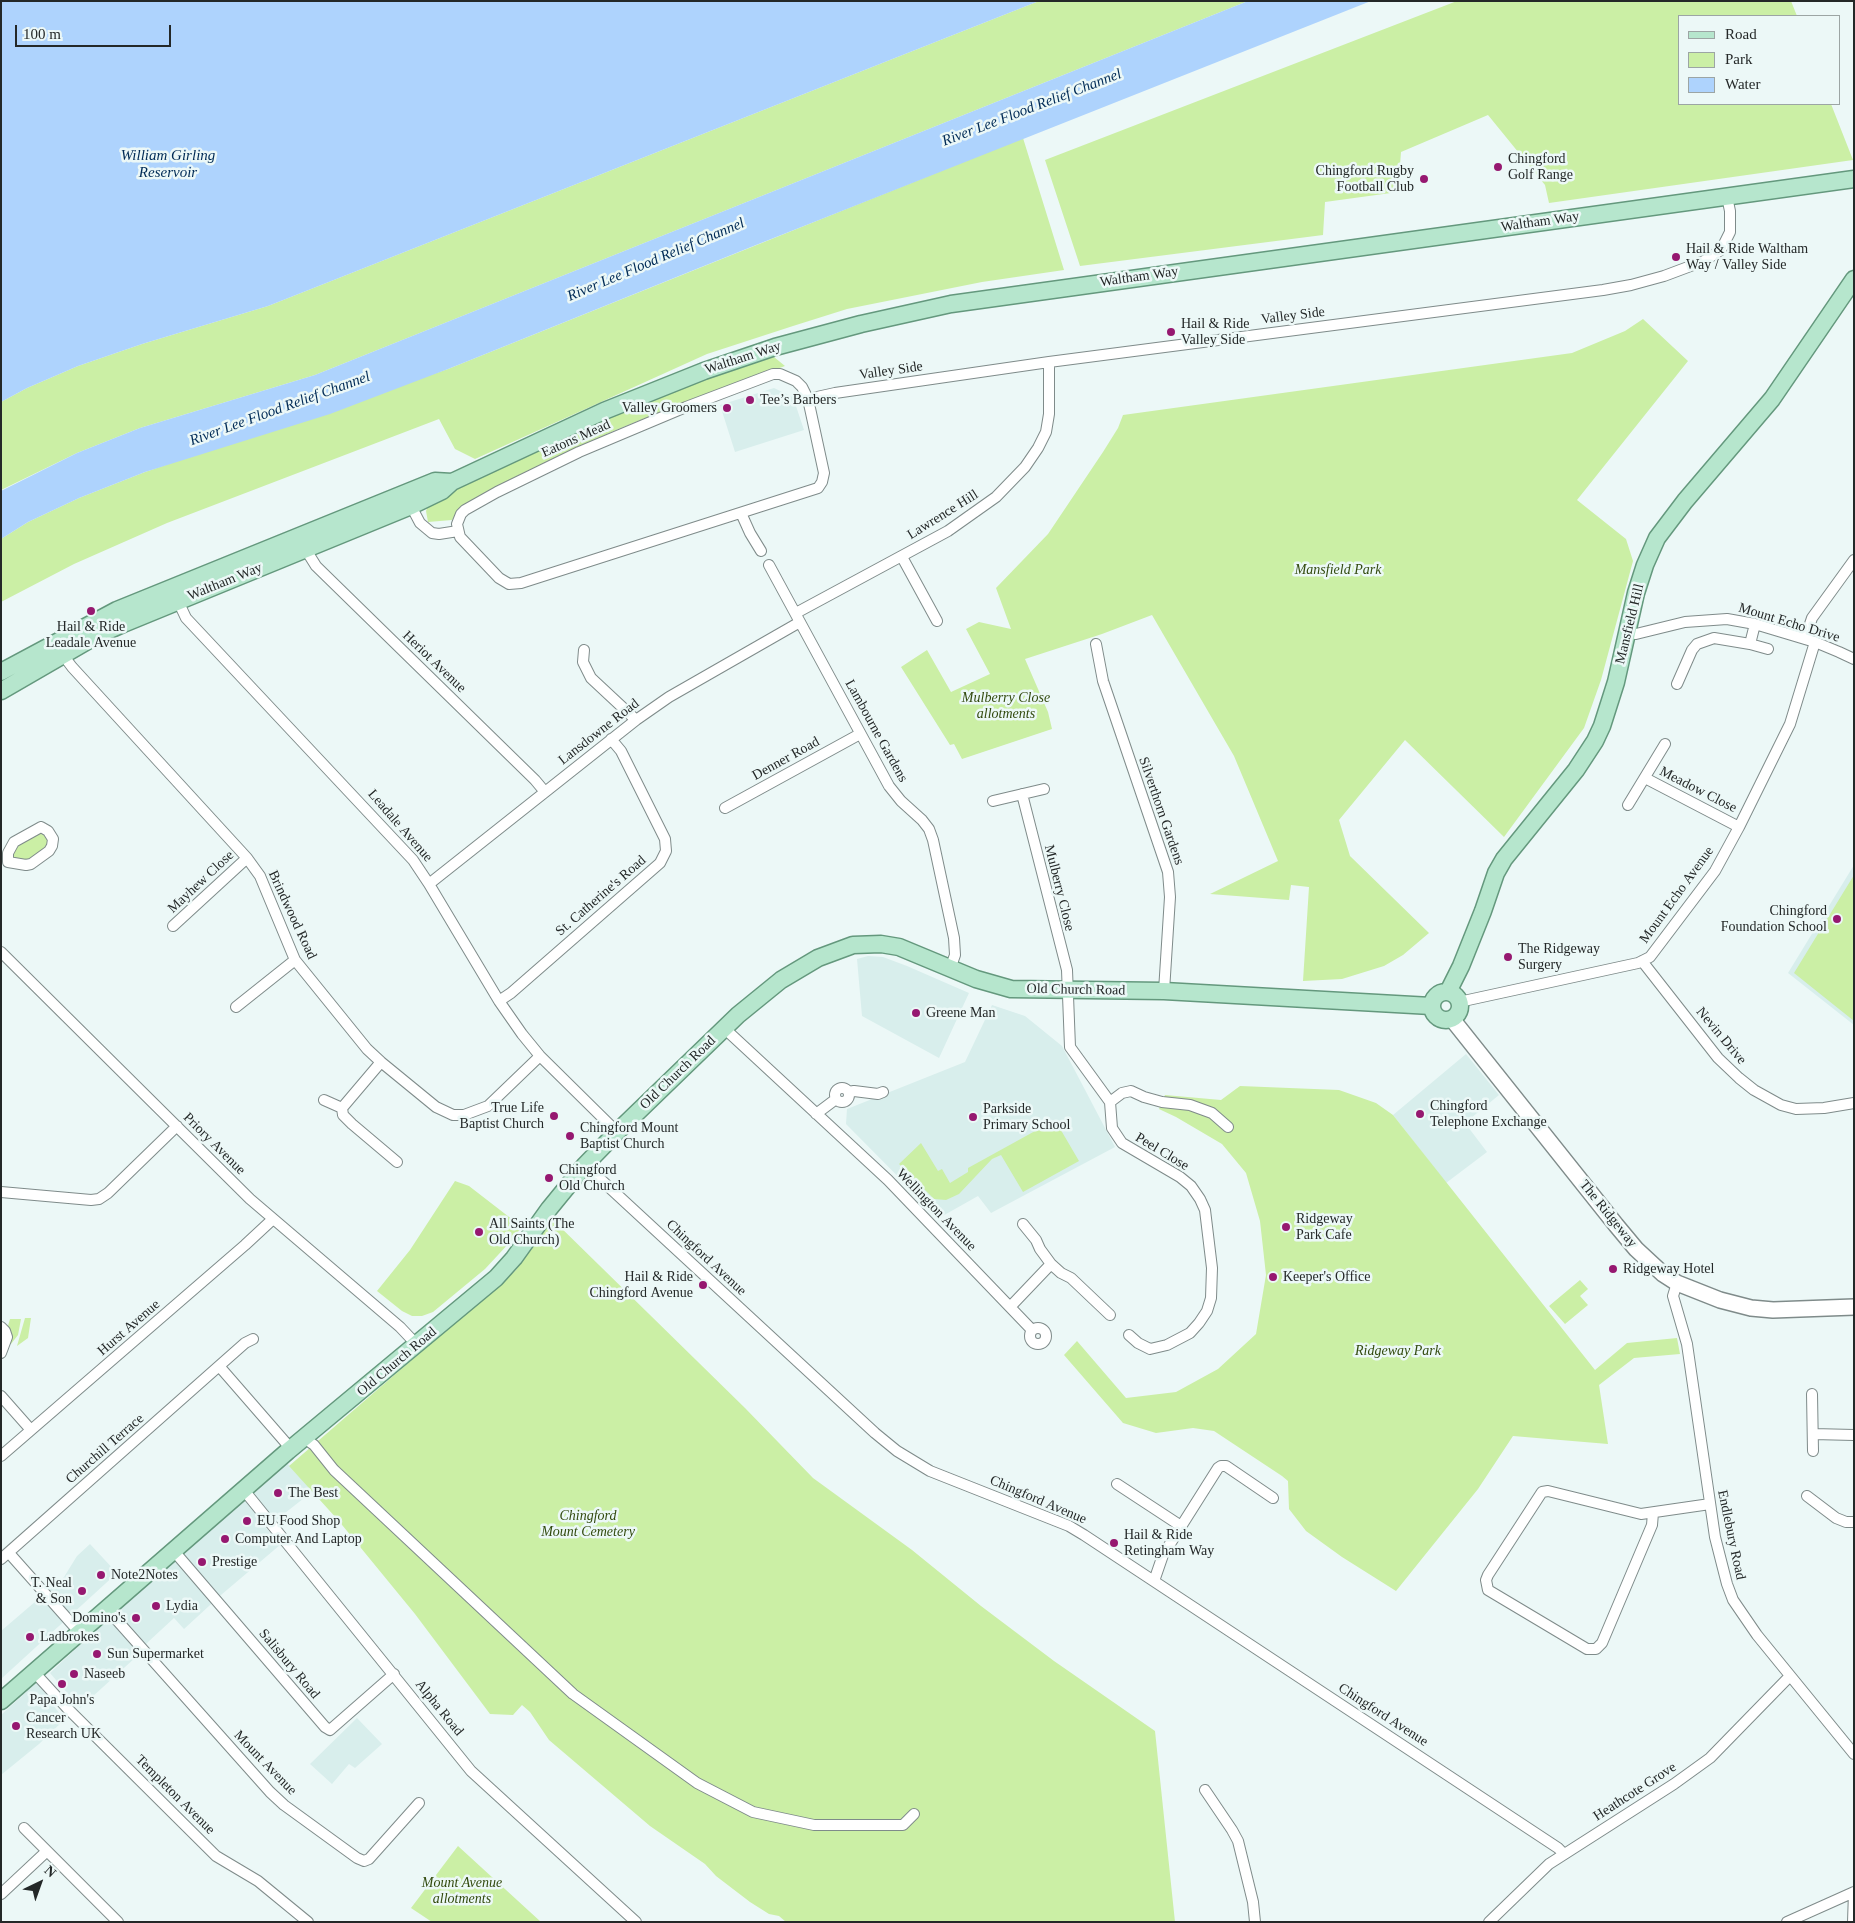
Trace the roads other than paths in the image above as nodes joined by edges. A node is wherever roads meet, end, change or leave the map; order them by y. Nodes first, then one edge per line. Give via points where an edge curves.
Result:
1 (1854, 179) edge
2 (1727, 197) junction
3 (1854, 279) edge
4 (1049, 362) junction
5 (808, 399) junction
6 (408, 500) junction
7 (741, 513) junction
8 (458, 531) junction
9 (306, 550) junction
10 (762, 551) dead end
11 (902, 557) junction
12 (1854, 560) edge
13 (769, 565) dead end
14 (241, 568) junction
15 (178, 601) junction
16 (120, 617) junction
17 (798, 618) junction
18 (937, 621) dead end
19 (1755, 624) junction
20 (1626, 632) junction
21 (1810, 641) junction
22 (1096, 644) dead end
23 (1750, 644) junction
24 (1768, 649) dead end
25 (584, 650) dead end
26 (64, 655) junction
27 (1854, 660) edge
28 (1, 672) edge
29 (1677, 684) dead end
30 (1, 691) edge
31 (636, 720) junction
32 (860, 734) junction
33 (611, 739) junction
34 (1665, 744) dead end
35 (1645, 778) junction
36 (1044, 789) dead end
37 (545, 792) junction
38 (1022, 794) junction
39 (993, 801) dead end
40 (1628, 805) dead end
41 (725, 808) dead end
42 (1739, 827) junction
43 (247, 858) junction
44 (5, 864) edge
45 (430, 884) junction
46 (173, 926) dead end
47 (1, 952) edge
48 (295, 960) junction
49 (1642, 961) junction
50 (950, 969) junction
51 (1069, 988) junction
52 (1164, 991) junction
53 (1453, 997) junction
54 (499, 1001) junction
55 (1431, 1006) junction
56 (236, 1007) dead end
57 (1452, 1019) junction
58 (724, 1028) junction
59 (540, 1056) junction
60 (381, 1062) junction
61 (884, 1092) dead end
62 (324, 1100) dead end
63 (1110, 1102) junction
64 (1854, 1103) edge
65 (342, 1108) junction
66 (816, 1114) junction
67 (177, 1126) junction
68 (1228, 1126) dead end
69 (617, 1132) junction
70 (398, 1162) dead end
71 (585, 1164) junction
72 (1, 1192) edge
73 (273, 1219) junction
74 (1023, 1224) dead end
75 (1051, 1264) junction
76 (1677, 1283) junction
77 (1010, 1307) junction
78 (1854, 1307) edge
79 (1110, 1315) dead end
80 (1, 1327) edge
81 (1032, 1330) dead end
82 (1129, 1335) dead end
83 (253, 1339) dead end
84 (417, 1345) junction
85 (1, 1353) edge
86 (219, 1366) junction
87 (1812, 1394) dead end
88 (1, 1396) edge
89 (31, 1430) junction
90 (1813, 1434) junction
91 (1854, 1436) edge
92 (304, 1438) junction
93 (288, 1451) junction
94 (1813, 1451) dead end
95 (1, 1456) edge
96 (1117, 1484) dead end
97 (243, 1489) junction
98 (1807, 1496) dead end
99 (1273, 1498) dead end
100 (1710, 1504) junction
101 (1653, 1513) junction
102 (1854, 1522) edge
103 (1181, 1526) junction
104 (173, 1550) junction
105 (5, 1556) edge
106 (1154, 1581) junction
107 (106, 1608) junction
108 (80, 1633) junction
109 (35, 1673) junction
110 (394, 1674) junction
111 (1790, 1676) junction
112 (1, 1701) edge
113 (1854, 1754) edge
114 (1205, 1790) dead end
115 (420, 1803) dead end
116 (914, 1814) dead end
117 (24, 1828) dead end
118 (47, 1851) junction
119 (1564, 1854) junction
120 (1854, 1892) edge
121 (1, 1894) edge
122 (118, 1922) edge
123 (308, 1922) edge
124 (636, 1922) edge
125 (1255, 1922) edge
126 (1489, 1922) edge
127 (1787, 1922) edge
128 (1853, 1922) edge

1 - 2 main road, Waltham Way
2 - 4 street, Valley Side via 1730,232 1721,250 1704,262 1631,285
2 - 6 main road, Waltham Way via 951,304 861,324 773,347 695,374 604,410 452,482 435,481
3 - 20 main road, Mansfield Hill via 1772,399 1685,500 1657,538 1645,565
4 - 5 street, Valley Side via 835,392
4 - 11 street, Lawrence Hill via 1046,432 1025,467 974,514
5 - 7 street, Eatons Mead via 824,473 822,482 818,488
5 - 8 street, Eatons Mead via 796,381 780,374 764,377 579,452 496,492 461,514
6 - 8 street via 420,523 432,533
6 - 9 main road, Waltham Way
6 - 14 main road, Waltham Way
7 - 8 street, Eatons Mead via 514,584 499,578
7 - 10 street
9 - 14 main road, Waltham Way
9 - 37 street, Heriot Avenue via 316,566
11 - 17 street, Lawrence Hill
11 - 18 street
12 - 21 street, Mount Echo Avenue via 1812,618
13 - 17 street, Lambourne Gardens
14 - 15 main road, Waltham Way
14 - 16 main road, Waltham Way
15 - 16 main road, Waltham Way
15 - 45 street, Leadale Avenue via 186,618 394,838
16 - 26 main road, Waltham Way
16 - 28 main road, Waltham Way
17 - 31 street, Lansdowne Road
17 - 32 street, Lambourne Gardens
19 - 20 street, Mount Echo Drive via 1715,618 1636,634
19 - 21 street, Mount Echo Drive
19 - 23 street
20 - 53 main road, Mansfield Hill via 1609,708 1595,741 1496,873 1461,966
21 - 27 street, Mount Echo Drive
21 - 42 street, Mount Echo Avenue via 1790,724
22 - 52 street, Silverthorn Gardens via 1103,681 1168,872 1170,897
23 - 24 street
23 - 29 street via 1714,638 1703,640 1692,650
25 - 31 street via 583,662 591,678
26 - 30 main road, Waltham Way
26 - 43 street, Brindwood Road
31 - 33 street, Lansdowne Road
32 - 41 street, Denner Road
32 - 50 street, Lambourne Gardens via 894,793 922,820 931,835 956,946
33 - 37 street, Lansdowne Road
33 - 54 street, St. Catherine's Road via 621,751 665,839 666,852 660,863
34 - 35 street, Meadow Close
35 - 40 street, Meadow Close
35 - 42 street, Meadow Close
36 - 38 street
37 - 45 street, Lansdowne Road
38 - 39 street
38 - 51 street, Mulberry Close
42 - 49 street, Mount Echo Avenue via 1715,871 1650,957
43 - 46 street, Mayhew Close
43 - 48 street, Brindwood Road via 260,876
44 - 44 street via 10,848 18,839 41,827 51,835 52,846 31,864
45 - 54 street, Leadale Avenue
47 - 67 street, Priory Avenue
48 - 56 street
48 - 60 street, Brindwood Road
49 - 53 street, Mount Echo Avenue
49 - 64 street, Nevin Drive via 1718,1058 1754,1090 1796,1110
50 - 51 main road, Old Church Road via 1011,989
50 - 58 main road, Old Church Road via 899,947 864,944 841,948 790,974
51 - 52 main road, Old Church Road
51 - 63 street via 1070,1047
52 - 55 main road, Old Church Road
53 - 55 main road via 1441,993 1435,996
53 - 57 main road via 1458,1013
54 - 59 street, Leadale Avenue
55 - 57 main road via 1437,1018
57 - 76 main road, The Ridgeway via 1636,1249
58 - 66 street, Wellington Avenue
58 - 69 main road, Old Church Road
59 - 60 street, Brindwood Road via 488,1106 464,1115 453,1115 436,1107
59 - 69 street, Leadale Avenue
60 - 65 street
61 - 66 street via 849,1092 849,1099 845,1102 836,1099
62 - 65 street
63 - 68 street via 1122,1093 1132,1091 1162,1102 1190,1105 1212,1113
63 - 82 street, Peel Close via 1112,1128 1122,1143 1180,1177 1200,1199 1208,1224 1212,1268 1207,1311 1190,1333 1168,1345 1150,1349
65 - 70 street via 343,1115 352,1124
66 - 77 street, Wellington Avenue via 888,1180
67 - 72 street via 99,1199
67 - 73 street, Priory Avenue
69 - 71 main road, Old Church Road
71 - 84 main road, Old Church Road via 496,1278
71 - 106 street, Chingford Avenue via 897,1451 930,1470 1069,1526
73 - 84 street, Priory Avenue
73 - 89 street, Hurst Avenue
74 - 75 street
75 - 77 street
75 - 79 street
76 - 78 main road, The Ridgeway via 1751,1308
76 - 100 street, Endlebury Road via 1673,1296 1686,1344
77 - 81 street, Wellington Avenue
80 - 85 street via 7,1337
83 - 86 street, Churchill Terrace
84 - 92 main road, Old Church Road
86 - 93 street via 286,1443
86 - 105 street, Churchill Terrace
87 - 90 street
88 - 89 street
89 - 95 street, Hurst Avenue
90 - 91 street
90 - 94 street
92 - 93 main road, Old Church Road
92 - 116 street via 573,1694 698,1783 753,1812 814,1825 903,1825
93 - 97 main road, Old Church Road
96 - 103 street
97 - 104 main road, Old Church Road
97 - 110 street, Alpha Road
98 - 102 street via 1836,1518
99 - 103 street via 1222,1466
100 - 101 street
100 - 111 street, Endlebury Road via 1722,1570 1733,1600
101 - 101 street via 1641,1514 1542,1492 1488,1575 1488,1590 1587,1649 1596,1649 1602,1643 1652,1525
103 - 106 street via 1163,1554
104 - 107 main road, Old Church Road
104 - 110 street, Salisbury Road via 330,1730
105 - 108 street, Churchill Terrace
106 - 119 street, Chingford Avenue
107 - 108 main road, Old Church Road
107 - 115 street, Mount Avenue via 270,1792 357,1858 369,1859
108 - 109 main road, Old Church Road
109 - 112 main road, Old Church Road
109 - 123 street, Templeton Avenue via 216,1856 258,1881
110 - 124 street, Alpha Road via 471,1771
111 - 113 street, Endlebury Road
111 - 119 street, Heathcote Grove via 1710,1758
114 - 125 street via 1238,1841
117 - 118 street
118 - 121 street
118 - 122 street
119 - 126 street, Heathcote Grove via 1549,1864
120 - 127 street
120 - 128 street

